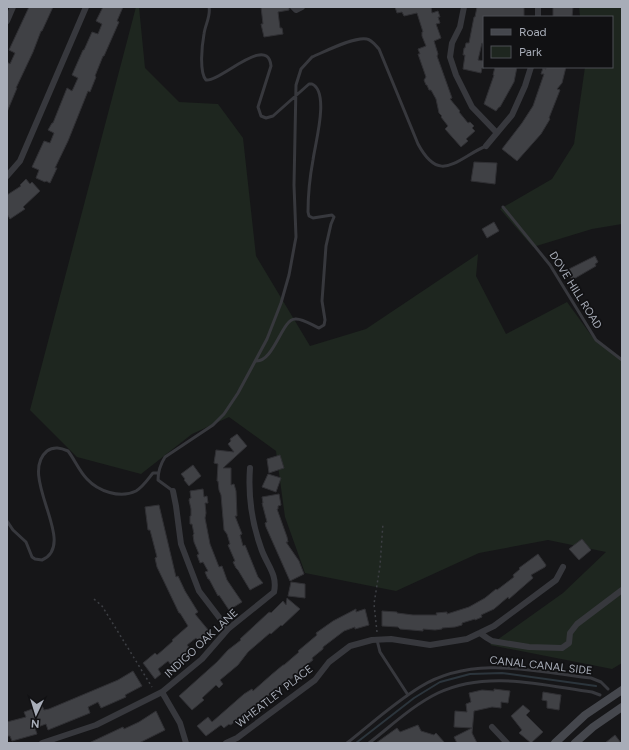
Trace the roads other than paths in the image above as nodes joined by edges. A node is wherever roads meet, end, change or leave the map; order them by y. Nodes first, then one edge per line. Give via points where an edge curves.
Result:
1 (13, 7) edge
2 (86, 7) edge
3 (209, 7) edge
4 (293, 7) edge
5 (302, 7) edge
6 (464, 7) edge
7 (7, 21) edge
8 (531, 68) edge
9 (296, 96) junction
10 (497, 133) junction
11 (486, 146) joint
12 (7, 176) edge
13 (503, 206) dead end
14 (622, 360) edge
15 (256, 361) junction
16 (250, 468) dead end
17 (158, 473) junction
18 (173, 491) joint
19 (7, 521) edge
20 (563, 567) dead end
21 (622, 590) edge
22 (228, 629) junction
23 (480, 632) junction
24 (377, 640) junction
25 (608, 689) dead end
26 (622, 690) edge
27 (162, 692) junction
28 (408, 695) junction
29 (600, 695) dead end
30 (622, 706) edge
31 (492, 727) dead end
32 (42, 743) edge
33 (186, 743) edge
34 (226, 743) edge
35 (347, 743) edge
36 (369, 743) edge
37 (507, 743) edge
38 (555, 743) edge
39 (575, 743) edge

1 - 7 street
2 - 12 street via 20,161
3 - 9 lane via 201,65 206,80 212,80 261,53 270,59 272,66 258,106 261,116 273,116
4 - 5 street via 296,10
6 - 10 street via 450,57 472,107
8 - 10 street via 512,115
9 - 11 lane via 298,76 312,57 352,40 367,39 379,49 418,144 431,161 438,166 449,166
9 - 15 lane via 295,248 281,303 268,339
9 - 15 lane via 312,84 317,87 320,100 308,206 309,216 313,218 334,216 326,246 322,301 325,320 324,325 319,328 300,320 289,321 265,358
10 - 11 street
13 - 14 lane, DOVE HILL ROAD via 550,265 596,340
15 - 17 lane via 224,414 213,425 165,458
16 - 22 street, INDIGO OAK LANE via 252,516 261,549 276,584 274,592
17 - 18 lane via 158,480
17 - 19 lane via 153,473 135,491 121,494 104,492 88,480 68,451 54,448 40,460 38,470 41,491 53,530 50,554 42,560 35,560 26,542
18 - 22 street via 181,544 200,591
20 - 23 street, WHEATLEY PLACE via 556,580 494,626
21 - 23 street via 577,624 570,633 570,644 562,648 529,647 492,641
22 - 27 street, INDIGO OAK LANE via 202,658
23 - 24 street, WHEATLEY PLACE via 467,639 430,645
24 - 28 lane via 380,652
24 - 34 street, WHEATLEY PLACE via 350,646 329,662 315,680 237,738
25 - 28 lane, CANAL CANAL SIDE via 601,682 591,678 492,667 456,672 422,686
26 - 38 main road via 585,715
27 - 32 street, INDIGO OAK LANE via 96,725
27 - 33 street via 180,723
28 - 35 lane, CANAL CANAL SIDE
29 - 36 lane, CANAL CANAL SIDE via 504,681 459,685 438,693
30 - 39 main road
31 - 37 street

